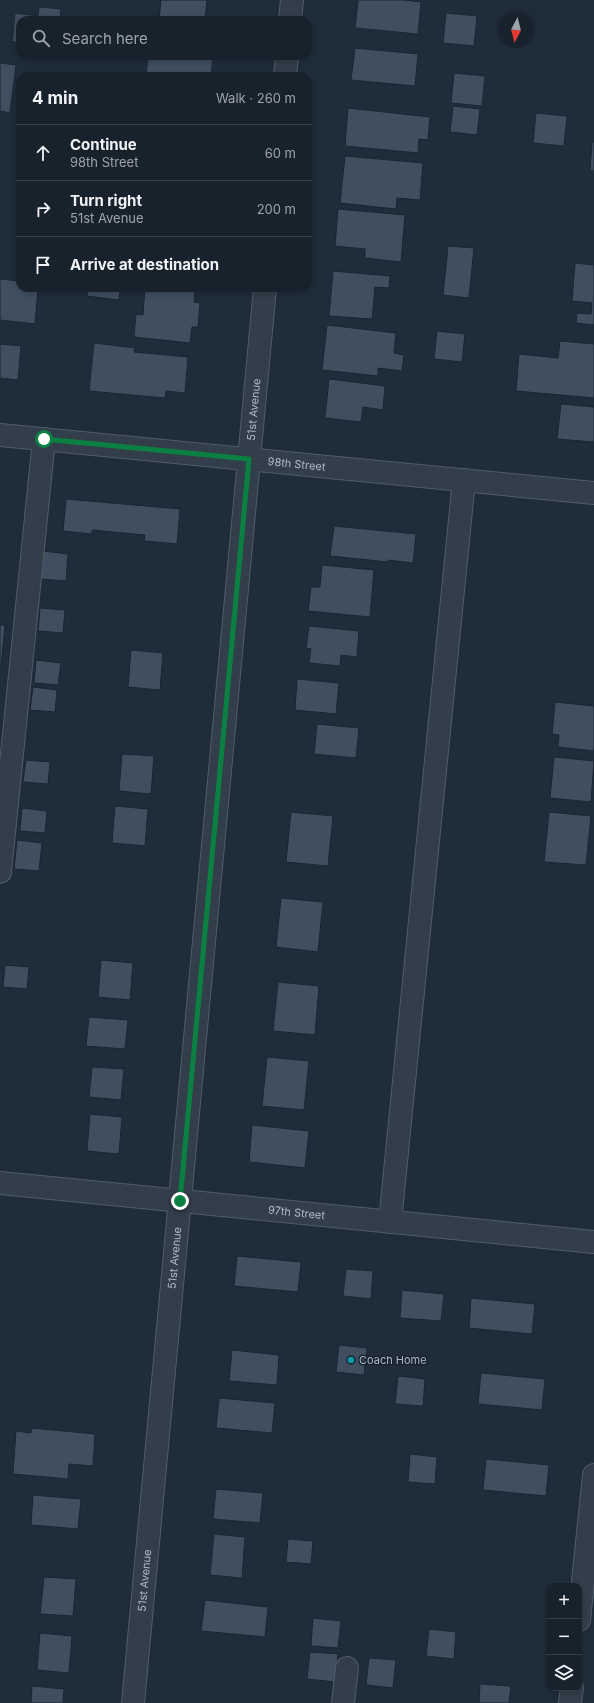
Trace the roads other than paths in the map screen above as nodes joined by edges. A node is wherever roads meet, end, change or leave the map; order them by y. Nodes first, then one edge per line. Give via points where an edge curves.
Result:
1 (292, 0) edge
2 (290, 16) edge
3 (287, 60) edge
4 (285, 72) edge
5 (265, 292) edge
6 (0, 434) edge
7 (44, 439) junction
8 (249, 459) junction
9 (464, 480) junction
10 (594, 493) edge
11 (0, 872) edge
12 (0, 1183) edge
13 (180, 1201) junction
14 (390, 1222) junction
15 (594, 1242) edge
16 (594, 1475) edge
17 (579, 1619) edge
18 (347, 1668) dead end
19 (572, 1691) edge
20 (133, 1703) edge
21 (344, 1703) edge
22 (570, 1703) edge

1 - 2 street
3 - 4 street
5 - 8 street, 51st Avenue
6 - 7 street, 98th Street
7 - 8 street, 98th Street
7 - 11 street
8 - 9 street, 98th Street
8 - 13 street, 51st Avenue
9 - 10 street, 98th Street
9 - 14 street
12 - 13 street, 97th Street
13 - 14 street, 97th Street
13 - 20 street, 51st Avenue
14 - 15 street, 97th Street
16 - 17 street
18 - 21 street
19 - 22 street

